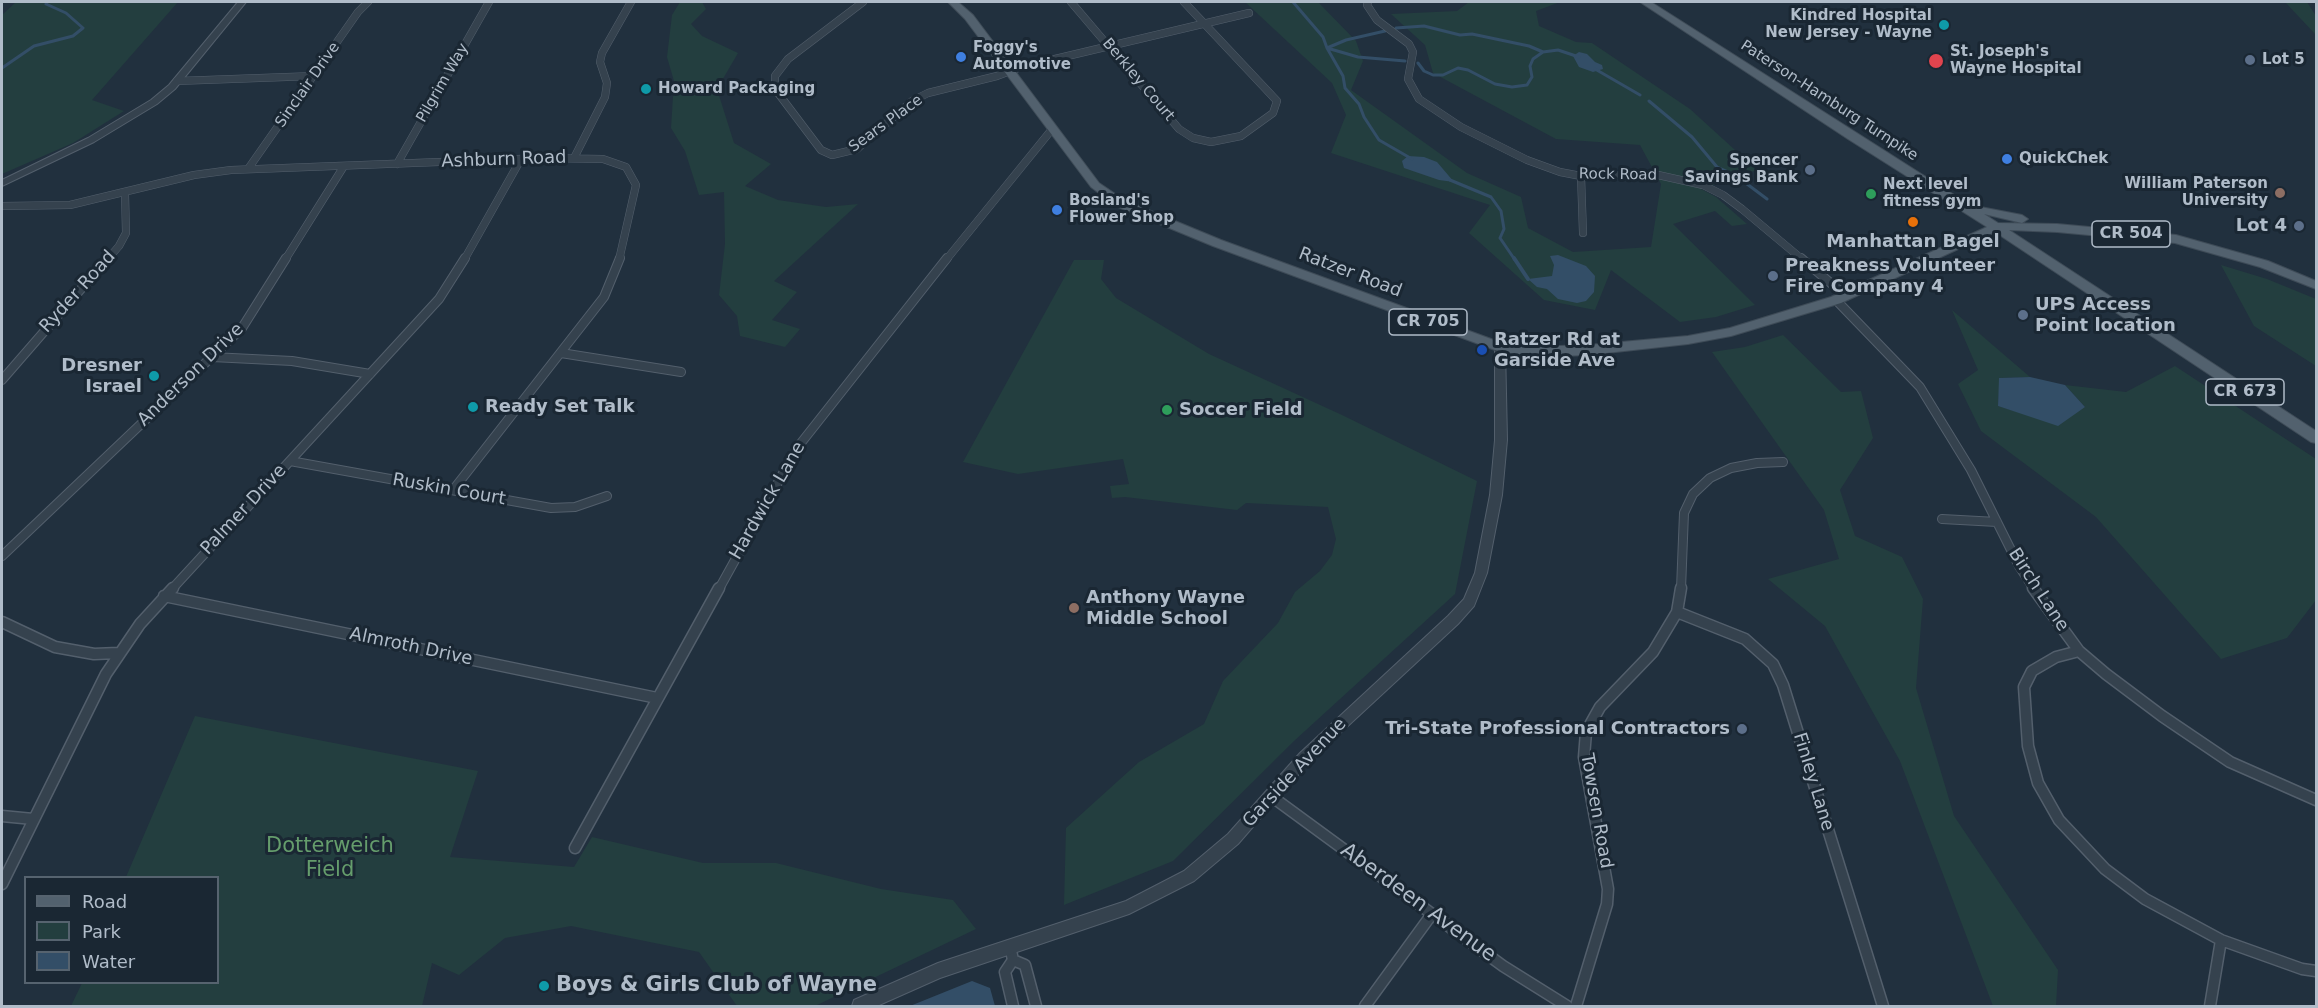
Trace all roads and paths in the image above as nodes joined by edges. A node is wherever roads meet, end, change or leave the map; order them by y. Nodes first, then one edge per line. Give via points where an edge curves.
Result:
1 (242, 2) edge
2 (368, 2) edge
3 (489, 2) edge
4 (631, 2) edge
5 (863, 2) edge
6 (953, 2) edge
7 (1071, 2) edge
8 (1184, 2) edge
9 (1368, 2) edge
10 (1645, 2) edge
11 (1249, 13) dead end
12 (1205, 23) junction
13 (1109, 46) junction
14 (1010, 71) junction
15 (314, 76) junction
16 (177, 81) junction
17 (1053, 128) junction
18 (521, 159) junction
19 (574, 159) junction
20 (397, 164) junction
21 (344, 166) junction
22 (248, 169) junction
23 (1581, 176) junction
24 (2, 183) edge
25 (125, 193) junction
26 (1958, 204) junction
27 (2, 206) edge
28 (1995, 228) junction
29 (2057, 228) junction
30 (1583, 233) dead end
31 (2316, 285) edge
32 (1841, 298) junction
33 (1500, 347) junction
34 (561, 353) junction
35 (212, 357) junction
36 (681, 372) dead end
37 (370, 374) junction
38 (2, 380) edge
39 (2316, 438) edge
40 (290, 461) junction
41 (1783, 462) dead end
42 (453, 490) junction
43 (607, 496) dead end
44 (1942, 519) dead end
45 (1997, 522) junction
46 (2, 556) edge
47 (164, 596) junction
48 (1677, 612) junction
49 (2, 622) edge
50 (2079, 651) junction
51 (118, 653) junction
52 (657, 698) junction
53 (1271, 796) junction
54 (2316, 800) edge
55 (2, 816) edge
56 (33, 819) junction
57 (575, 848) dead end
58 (2, 884) edge
59 (1432, 914) junction
60 (2222, 939) junction
61 (1011, 953) junction
62 (2316, 971) edge
63 (860, 1006) edge
64 (1013, 1006) edge
65 (1036, 1006) edge
66 (1365, 1006) edge
67 (1567, 1006) edge
68 (1576, 1006) edge
69 (1883, 1006) edge
70 (2210, 1006) edge

1 - 16 street
2 - 15 street, Sinclair Drive
3 - 20 street, Pilgrim Way
4 - 19 street via 602,53 605,97
5 - 14 street, Sears Place via 788,59 775,76 778,93 826,153 843,154 857,149 920,97
6 - 14 main road, Ratzer Road / CR 705
7 - 13 street, Berkley Court
8 - 12 street, Berkley Court
9 - 23 street, Rock Road via 1377,20 1409,44 1413,52 1408,79 1419,99 1461,127 1527,160
10 - 26 main road, Paterson-Hamburg Turnpike
11 - 12 street
12 - 13 street
12 - 13 street, Berkley Court via 1277,101 1273,113 1232,140 1210,142 1185,134
13 - 14 street
14 - 17 main road, Ratzer Road / CR 705
15 - 16 street
15 - 22 street, Sinclair Drive
16 - 24 street via 154,102 104,133
17 - 33 main road, Ratzer Road / CR 705 via 1095,185 1130,208
17 - 52 street, Hardwick Lane via 797,448
18 - 19 street, Ashburn Road
18 - 20 street, Ashburn Road
18 - 37 street, Palmer Drive via 439,299
19 - 34 street, Ashburn Road via 619,163 630,171 636,185 623,249 604,297
20 - 21 street, Ashburn Road
21 - 22 street, Ashburn Road
21 - 35 street, Anderson Drive via 248,320
22 - 25 street, Ashburn Road via 194,175
23 - 30 street
23 - 32 street, Rock Road via 1658,176 1703,185 1732,202
25 - 27 street, Ashburn Road via 70,205
25 - 38 street, Ryder Road via 124,239
26 - 28 main road, Paterson-Hamburg Turnpike
26 - 29 main road
28 - 29 main road, CR 504
28 - 32 main road, Ratzer Road / CR 705
28 - 39 main road, Paterson-Hamburg Turnpike / CR 673 via 2010,247 2082,296 2173,345
29 - 31 main road, CR 504 via 2176,239 2264,264
32 - 33 main road, Ratzer Road / CR 705 via 1731,332 1688,340 1559,352
32 - 45 street, Birch Lane via 1920,387 1971,470
33 - 53 street, Garside Avenue via 1500,461 1481,573 1469,602 1305,757
34 - 36 street
34 - 42 street, Ashburn Road
35 - 37 street via 292,361
35 - 46 street, Anderson Drive
37 - 40 street, Palmer Drive
40 - 42 street, Ruskin Court
40 - 47 street, Palmer Drive
41 - 48 street, Towsen Road via 1731,468 1710,478 1693,494 1684,513
42 - 43 street, Ruskin Court via 551,508 575,507
44 - 45 street
45 - 50 street, Birch Lane via 2019,566
47 - 51 street, Palmer Drive
47 - 52 street, Almroth Drive
48 - 68 street, Towsen Road via 1653,652 1600,707 1586,732 1584,757 1608,889
48 - 69 street, Finley Lane via 1745,639 1773,664 1783,685
49 - 51 street via 55,647 94,654
50 - 54 street, Birch Lane via 2162,716 2230,762
50 - 60 street via 2056,657 2032,671 2024,687 2028,746 2038,783 2059,820 2105,869 2145,899
51 - 56 street, Palmer Drive
52 - 57 street, Hardwick Lane
53 - 59 street, Aberdeen Avenue
53 - 61 street, Garside Avenue via 1233,839 1190,876 1129,907
55 - 56 street
56 - 58 street, Palmer Drive
59 - 66 street
59 - 67 street, Aberdeen Avenue
60 - 62 street
60 - 70 street
61 - 63 street, Garside Avenue via 938,970
61 - 64 street via 1005,972
61 - 65 street via 1025,965

